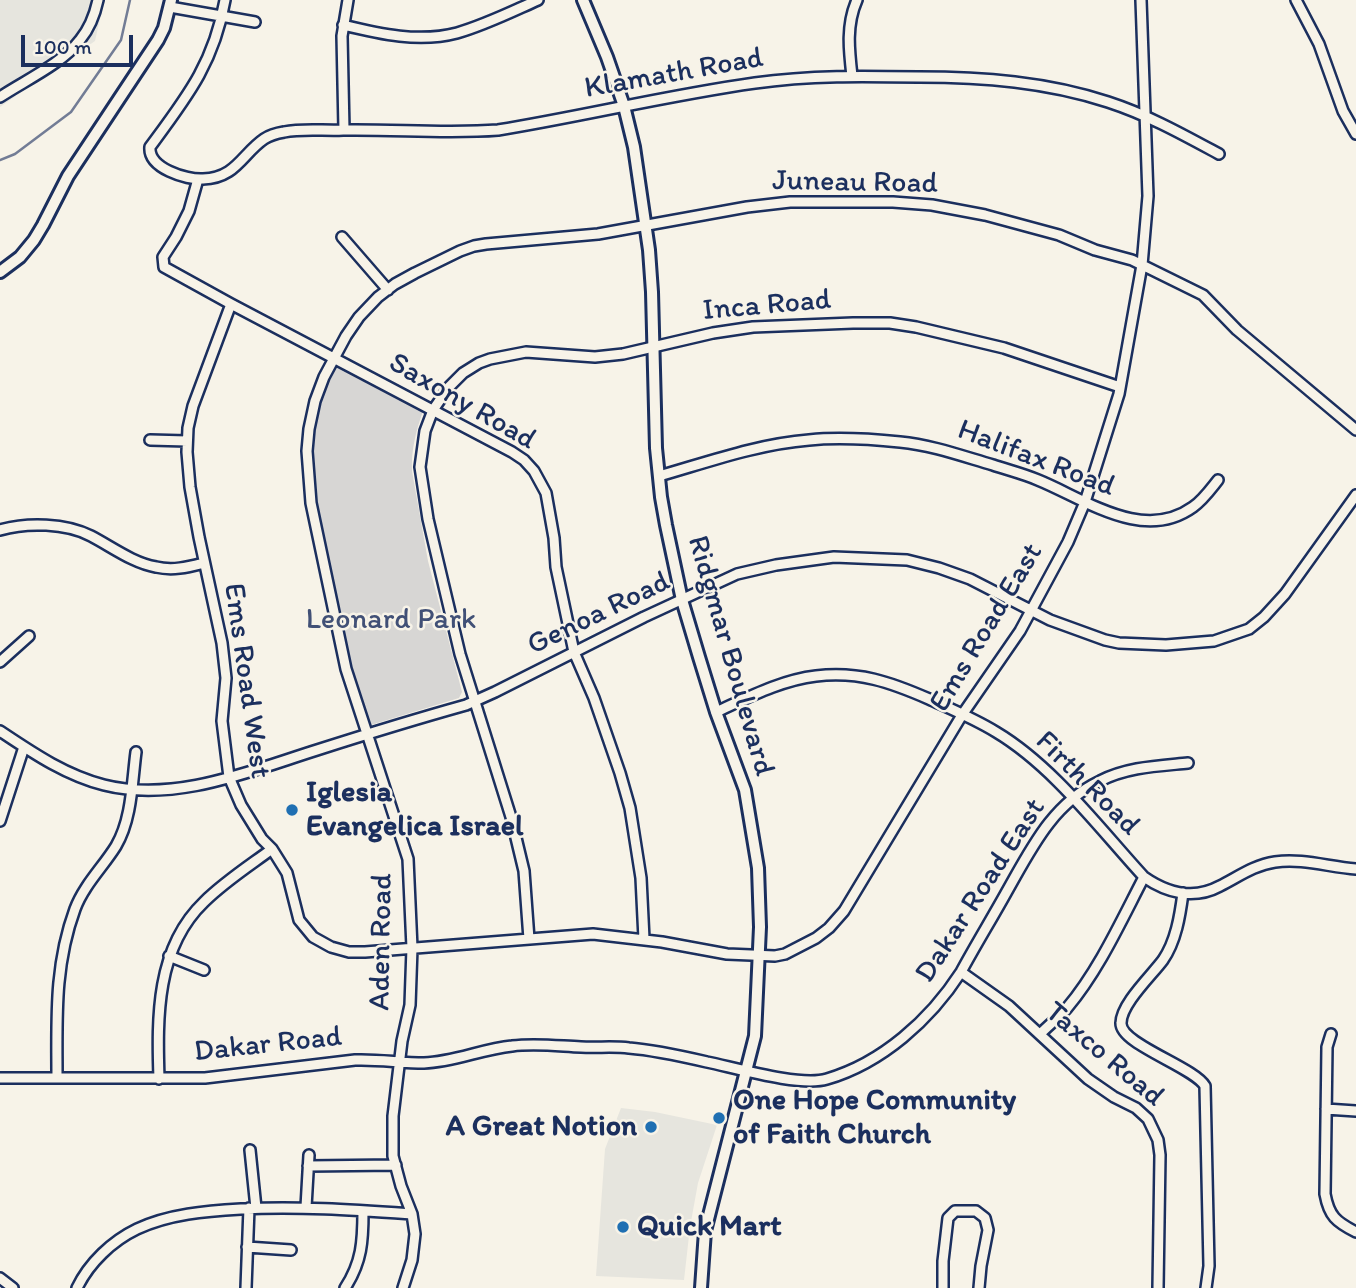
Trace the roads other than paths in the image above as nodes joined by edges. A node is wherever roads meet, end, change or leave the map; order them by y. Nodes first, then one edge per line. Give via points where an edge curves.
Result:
1 (98, 0) edge
2 (225, 0) edge
3 (348, 0) edge
4 (538, 0) edge
5 (583, 0) edge
6 (857, 0) edge
7 (1142, 0) edge
8 (1296, 0) edge
9 (171, 4) edge
10 (222, 16) junction
11 (255, 22) dead end
12 (343, 25) junction
13 (852, 76) junction
14 (0, 97) edge
15 (624, 106) junction
16 (1146, 116) junction
17 (344, 130) junction
18 (1356, 134) edge
19 (1219, 154) dead end
20 (198, 179) junction
21 (646, 225) junction
22 (342, 237) dead end
23 (1142, 265) junction
24 (0, 272) edge
25 (388, 290) junction
26 (231, 304) junction
27 (653, 346) junction
28 (334, 358) junction
29 (1120, 387) junction
30 (433, 410) junction
31 (1356, 430) edge
32 (150, 440) dead end
33 (187, 441) junction
34 (659, 476) junction
35 (1218, 480) dead end
36 (1356, 495) edge
37 (1085, 502) junction
38 (0, 530) edge
39 (204, 563) junction
40 (682, 600) junction
41 (1031, 610) junction
42 (29, 636) dead end
43 (574, 653) junction
44 (0, 662) edge
45 (475, 701) junction
46 (716, 712) junction
47 (962, 715) junction
48 (0, 732) edge
49 (367, 734) junction
50 (24, 747) junction
51 (136, 752) dead end
52 (1188, 763) dead end
53 (229, 777) junction
54 (131, 789) junction
55 (1072, 798) junction
56 (0, 821) edge
57 (272, 849) junction
58 (1356, 869) edge
59 (1143, 877) junction
60 (1183, 893) junction
61 (528, 939) junction
62 (644, 939) junction
63 (412, 948) junction
64 (759, 955) junction
65 (169, 956) junction
66 (204, 970) dead end
67 (961, 972) junction
68 (1040, 1034) junction
69 (1331, 1034) dead end
70 (400, 1061) junction
71 (746, 1071) junction
72 (0, 1078) edge
73 (57, 1078) junction
74 (159, 1079) junction
75 (1326, 1109) junction
76 (1356, 1111) edge
77 (250, 1150) dead end
78 (309, 1155) dead end
79 (396, 1165) junction
80 (308, 1166) junction
81 (306, 1207) junction
82 (252, 1208) junction
83 (363, 1210) junction
84 (411, 1214) junction
85 (1356, 1232) edge
86 (247, 1247) junction
87 (291, 1250) dead end
88 (0, 1278) edge
89 (13, 1288) edge
90 (77, 1288) edge
91 (246, 1288) edge
92 (345, 1288) edge
93 (402, 1288) edge
94 (701, 1288) edge
95 (943, 1288) edge
96 (979, 1288) edge
97 (1158, 1288) edge
98 (1206, 1288) edge

1 - 14 street via 86,31 72,49
2 - 10 street
3 - 12 street
4 - 12 street via 454,34 406,37
5 - 15 street, Ridgmar Boulevard
6 - 13 street via 849,35
7 - 16 street, Ems Road East
8 - 18 street
9 - 10 street
9 - 24 street via 159,40 68,176 39,233 20,257
10 - 11 street
10 - 20 street via 207,61 149,152 164,168
12 - 17 street
13 - 15 street, Klamath Road via 755,83
13 - 16 street, Klamath Road via 959,77 1037,84
15 - 17 street, Klamath Road via 498,130
15 - 21 street, Ridgmar Boulevard
16 - 19 street, Klamath Road
16 - 23 street, Ems Road East via 1148,196
17 - 20 street, Klamath Road via 271,136 237,167
20 - 26 street, Saxony Road via 163,264
21 - 23 street, Juneau Road via 790,202 932,205 1059,235
21 - 25 street, Juneau Road via 474,246
21 - 27 street, Ridgmar Boulevard
22 - 25 street
23 - 29 street, Ems Road East
23 - 31 street, Juneau Road via 1203,295 1237,330
25 - 28 street, Juneau Road via 359,317
26 - 28 street, Saxony Road
26 - 33 street, Ems Road West via 193,406
27 - 29 street, Inca Road via 753,327 890,323 1004,348
27 - 30 street, Inca Road via 595,357 526,352 490,359 463,373
27 - 34 street, Ridgmar Boulevard
28 - 30 street, Saxony Road
28 - 49 street, Aden Road via 315,401 309,429 311,503 346,670
29 - 37 street, Ems Road East
30 - 43 street, Saxony Road via 524,460 534,471 549,505 556,568
30 - 45 street via 420,467 442,582
32 - 33 street
33 - 39 street, Ems Road West
34 - 37 street, Halifax Road via 779,444 860,439 940,448 1037,479
34 - 40 street, Ridgmar Boulevard
35 - 37 street, Halifax Road via 1192,508 1165,519 1125,518
36 - 41 street, Genoa Road via 1292,585 1249,629 1214,641 1119,643 1087,635
37 - 41 street, Ems Road East
38 - 39 street via 61,526 156,568 183,569
39 - 53 street, Ems Road West via 226,678 222,721
40 - 41 street, Genoa Road via 737,574 834,556 907,560 939,568
40 - 43 street, Genoa Road
40 - 46 street, Ridgmar Boulevard
41 - 47 street, Ems Road East
42 - 44 street
43 - 45 street, Genoa Road
43 - 62 street, Saxony Road via 630,808
45 - 49 street, Genoa Road
45 - 61 street via 524,871
46 - 47 street, Firth Road via 794,680 854,675 886,681
46 - 64 street, Ridgmar Boulevard via 750,814 760,893
47 - 55 street, Firth Road via 1020,748
47 - 64 street, Ems Road East via 844,911 804,946 785,954
48 - 50 street, Genoa Road
49 - 53 street, Genoa Road
49 - 63 street, Aden Road via 408,859
50 - 54 street, Genoa Road via 73,775
50 - 56 street
51 - 54 street
52 - 55 street, Dakar Road East via 1130,769 1098,781
53 - 54 street, Genoa Road via 179,788
53 - 57 street, Ems Road West via 240,806
54 - 73 street via 116,845 80,897 68,928 58,991
55 - 59 street, Firth Road
55 - 67 street, Dakar Road East via 1046,824
57 - 63 street, Ems Road West via 287,873 299,920 313,937 349,951
57 - 65 street via 203,902
58 - 60 street via 1272,863 1204,892
59 - 60 street
59 - 68 street via 1077,995
60 - 98 street via 1172,943 1120,1023 1124,1033 1205,1086
61 - 62 street, Ems Road West via 593,934
61 - 63 street, Ems Road West
62 - 64 street, Ems Road West
63 - 70 street, Aden Road via 410,1006
64 - 71 street, Ridgmar Boulevard via 756,1024
65 - 66 street
65 - 74 street via 159,1011
67 - 68 street, Taxco Road
67 - 71 street, Dakar Road East via 903,1038 859,1066 811,1081
68 - 97 street, Taxco Road via 1088,1079 1136,1108 1155,1130 1160,1155
69 - 75 street
70 - 71 street, Dakar Road via 444,1061 513,1045 626,1047
70 - 74 street, Dakar Road via 355,1059 205,1078
70 - 79 street, Aden Road via 393,1116
71 - 94 street, Ridgmar Boulevard via 705,1230
72 - 73 street, Dakar Road
73 - 74 street, Dakar Road
75 - 76 street
75 - 85 street via 1327,1205 1335,1220
77 - 82 street
78 - 80 street
79 - 80 street
79 - 84 street, Aden Road
80 - 81 street
81 - 82 street
81 - 83 street
82 - 86 street
82 - 90 street via 194,1213 140,1227 93,1262
83 - 84 street
83 - 92 street via 360,1259
84 - 93 street, Aden Road via 415,1234 412,1260
86 - 87 street
86 - 91 street
88 - 89 street
95 - 96 street via 948,1218 955,1211 976,1211 985,1218 988,1230

